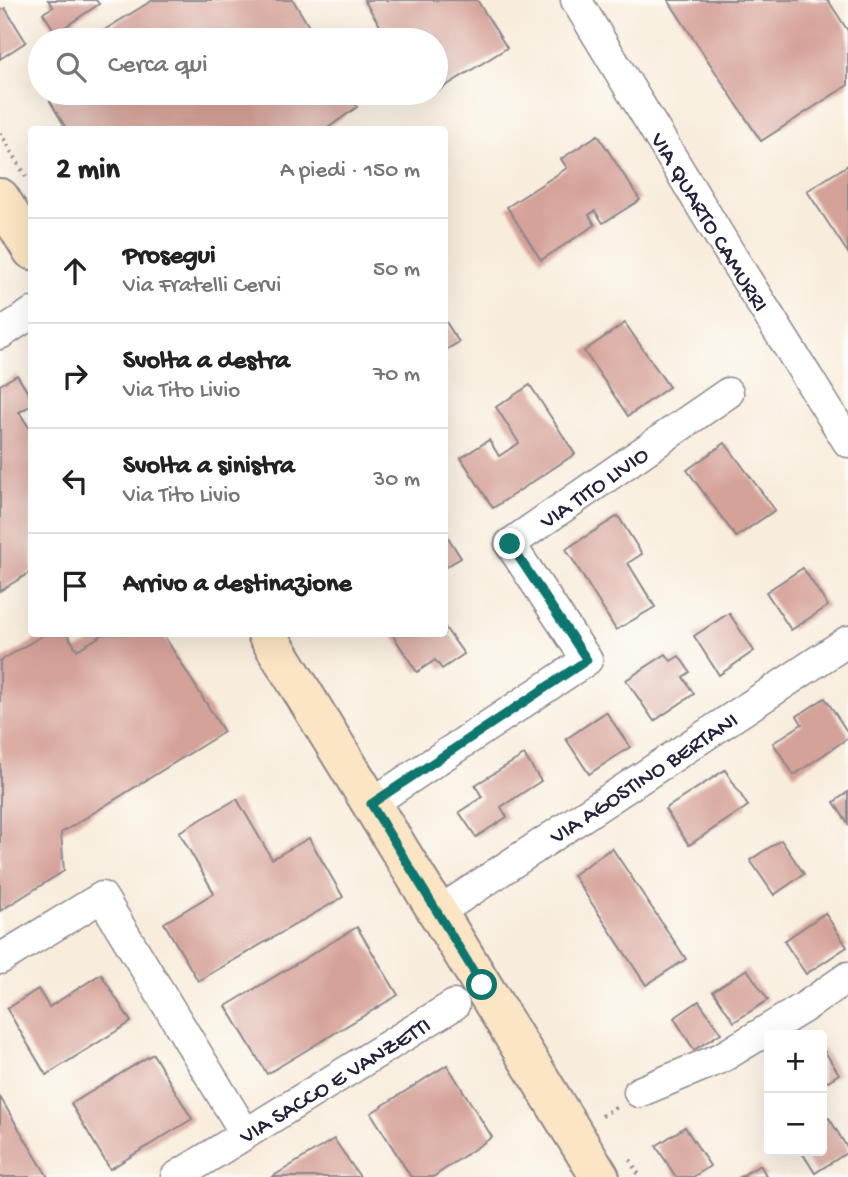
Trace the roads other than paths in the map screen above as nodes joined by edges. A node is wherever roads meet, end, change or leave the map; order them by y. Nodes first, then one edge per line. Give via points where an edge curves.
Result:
1 (576, 0) edge
2 (0, 198) edge
3 (28, 244) edge
4 (28, 316) edge
5 (0, 334) edge
6 (728, 393) dead end
7 (848, 442) edge
8 (269, 637) edge
9 (848, 641) edge
10 (371, 804) junction
11 (437, 914) junction
12 (0, 959) edge
13 (848, 977) edge
14 (454, 1005) dead end
15 (639, 1092) dead end
16 (245, 1133) junction
17 (176, 1177) edge
18 (600, 1177) edge

1 - 7 street, VIA QUARTO CAMURRI
2 - 3 main road
4 - 5 street
6 - 10 street, VIA TITO LIVIO via 510,544 587,660
8 - 10 main road
9 - 11 street, VIA AGOSTINO BERTANI
10 - 11 main road
11 - 18 main road
12 - 16 street via 102,897
13 - 15 street via 721,1058
14 - 16 street, VIA SACCO E VANZETTI
16 - 17 street, VIA SACCO E VANZETTI

